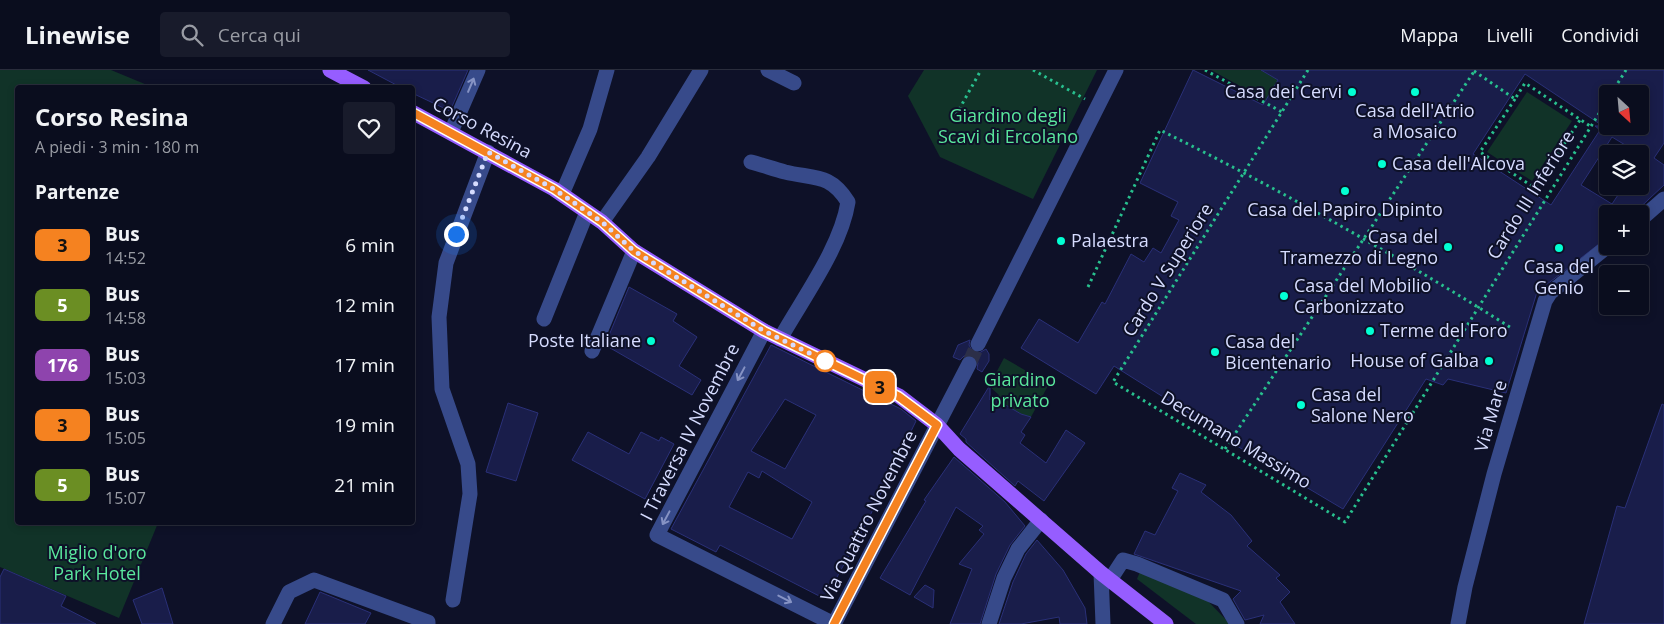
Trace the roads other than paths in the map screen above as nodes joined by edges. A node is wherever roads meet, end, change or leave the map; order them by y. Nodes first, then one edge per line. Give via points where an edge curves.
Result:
1 (330, 70) edge
2 (478, 70) edge
3 (607, 70) edge
4 (701, 70) edge
5 (768, 70) edge
6 (1116, 70) edge
7 (794, 83) dead end
8 (358, 85) edge
9 (415, 114) edge
10 (451, 132) junction
11 (488, 152) junction
12 (751, 162) dead end
13 (562, 194) junction
14 (1664, 198) edge
15 (587, 212) junction
16 (1649, 212) edge
17 (602, 222) junction
18 (634, 251) junction
19 (1599, 253) edge
20 (544, 320) dead end
21 (764, 331) junction
22 (780, 339) junction
23 (978, 344) tunnel mouth
24 (592, 351) dead end
25 (969, 364) tunnel mouth
26 (937, 425) junction
27 (1041, 520) junction
28 (1106, 576) junction
29 (453, 600) dead end
30 (273, 624) edge
31 (428, 624) edge
32 (834, 624) edge
33 (990, 624) edge
34 (1103, 624) edge
35 (1166, 624) edge
36 (1237, 624) edge
37 (1458, 624) edge

1 - 8 main road
10 -> 2 street
3 - 13 street via 590,129
4 - 17 street via 648,158
5 - 7 street
6 - 23 street
9 - 10 main road, Corso Resina
10 - 11 main road, Corso Resina
11 - 13 main road, Corso Resina
11 - 29 street via 446,264 439,317 442,389 468,464 470,494
12 - 22 street via 787,172 814,175 840,188 848,202 846,217 825,260
13 - 15 main road, Corso Resina
14 - 16 street
15 - 17 main road, Corso Resina
15 - 20 street
17 - 18 main road, Corso Resina
18 - 21 main road, Corso Resina
18 - 24 street
19 - 37 street, Via Mare via 1550,293 1545,301 1494,474
21 - 22 main road, Corso Resina
21 -> 32 street, I Traversa IV Novembre via 657,535
22 - 26 main road, Corso Resina via 898,396
25 - 26 street, Via Quattro Novembre
26 - 27 main road, Corso Resina via 959,449
26 - 32 street, Via Quattro Novembre
27 - 28 main road, Corso Resina
27 - 33 street via 1018,549 1004,578
28 - 34 street
28 - 35 main road, Corso Resina
28 - 36 street via 1124,560 1137,564 1223,600
30 - 31 street via 289,592 314,580

